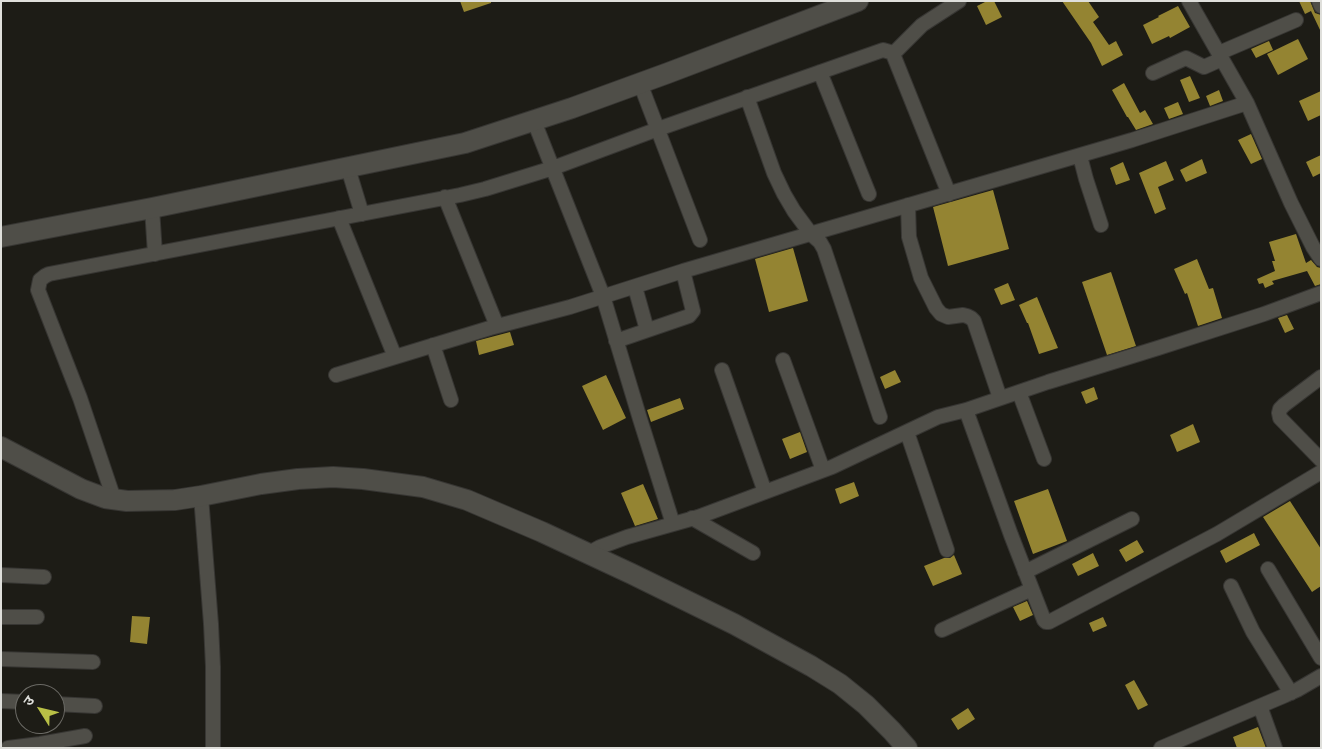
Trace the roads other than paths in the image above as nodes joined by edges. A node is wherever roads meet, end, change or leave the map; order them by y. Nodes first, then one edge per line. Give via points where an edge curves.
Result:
1 (858, 1) edge
2 (960, 1) edge
3 (1189, 1) edge
4 (1319, 1) edge
5 (1321, 6) edge
6 (1296, 20) dead end
7 (893, 54) junction
8 (1220, 56) junction
9 (820, 72) junction
10 (1153, 73) dead end
11 (640, 83) junction
12 (747, 97) junction
13 (1247, 104) junction
14 (534, 121) junction
15 (658, 129) junction
16 (1080, 156) junction
17 (348, 168) junction
18 (553, 168) junction
19 (869, 194) dead end
20 (949, 194) junction
21 (445, 197) junction
22 (908, 205) junction
23 (152, 208) junction
24 (362, 214) junction
25 (339, 218) junction
26 (1101, 224) dead end
27 (811, 234) junction
28 (1, 237) edge
29 (700, 240) dead end
30 (155, 254) junction
31 (1321, 259) edge
32 (683, 271) junction
33 (635, 287) junction
34 (1321, 293) edge
35 (603, 296) junction
36 (497, 326) junction
37 (647, 330) junction
38 (616, 341) junction
39 (433, 345) junction
40 (394, 357) junction
41 (783, 360) dead end
42 (722, 370) dead end
43 (336, 375) dead end
44 (1321, 377) edge
45 (1019, 392) junction
46 (1000, 398) junction
47 (451, 400) dead end
48 (966, 410) junction
49 (880, 417) dead end
50 (907, 432) junction
51 (1, 447) edge
52 (1044, 459) dead end
53 (1321, 460) edge
54 (823, 470) junction
55 (1321, 472) edge
56 (765, 492) junction
57 (201, 496) junction
58 (114, 499) junction
59 (692, 518) junction
60 (1132, 519) dead end
61 (674, 524) junction
62 (947, 550) dead end
63 (753, 553) dead end
64 (587, 554) junction
65 (1268, 569) dead end
66 (1025, 572) junction
67 (1, 575) edge
68 (44, 577) dead end
69 (1231, 586) dead end
70 (1032, 589) junction
71 (1, 617) edge
72 (37, 617) dead end
73 (942, 630) dead end
74 (1321, 658) edge
75 (1, 659) edge
76 (94, 662) dead end
77 (1321, 676) edge
78 (1291, 693) junction
79 (1, 701) edge
80 (15, 702) edge
81 (65, 704) edge
82 (95, 706) dead end
83 (1260, 706) junction
84 (85, 736) dead end
85 (8, 748) edge
86 (213, 748) edge
87 (907, 748) edge
88 (1161, 748) edge
89 (1274, 748) edge

1 - 11 street
2 - 7 street via 922,25
3 - 8 street
4 - 5 street
6 - 8 street
7 - 9 street via 883,50
7 - 20 street
8 - 10 street via 1204,67 1186,58
8 - 13 street
9 - 12 street
9 - 19 street
11 - 14 street
11 - 15 street
12 - 15 street
12 - 27 street via 774,173 794,211
13 - 16 street
13 - 31 street via 1291,203
14 - 17 street via 465,143
14 - 18 street
15 - 18 street
15 - 29 street
16 - 20 street
16 - 26 street
17 - 23 street
17 - 24 street
18 - 21 street
18 - 35 street
20 - 22 street
21 - 24 street
21 - 36 street
22 - 27 street
22 - 46 street via 909,237 936,308 948,317 967,316 974,321
23 - 28 street
23 - 30 street
24 - 25 street
25 - 30 street
25 - 40 street
27 - 32 street
27 - 49 street via 824,249
30 - 58 street via 50,274 40,280 38,286
32 - 33 street
32 - 37 street via 693,311 689,316
33 - 35 street
33 - 37 street
34 - 45 street
35 - 36 street
35 - 38 street
36 - 39 street
37 - 38 street
38 - 61 street
39 - 40 street
39 - 47 street
40 - 43 street
41 - 54 street
42 - 56 street
44 - 53 street via 1284,405 1279,414
45 - 46 street
45 - 52 street
46 - 48 street
48 - 50 street
48 - 66 street
50 - 54 street
50 - 62 street
51 - 58 street via 82,490
54 - 56 street
55 - 70 street via 1217,534 1049,622 1044,620
56 - 59 street
57 - 58 street via 175,500
57 - 64 street via 298,478 363,479 423,487 467,500
57 - 86 street via 211,633
59 - 61 street
59 - 63 street
60 - 66 street
61 - 64 street via 627,537
64 - 87 street via 726,620 811,666 866,705
65 - 74 street
66 - 70 street
67 - 68 street
69 - 78 street
70 - 73 street
71 - 72 street
75 - 76 street
77 - 78 street
78 - 83 street
79 - 80 street
81 - 82 street
83 - 88 street
83 - 89 street
84 - 85 street

